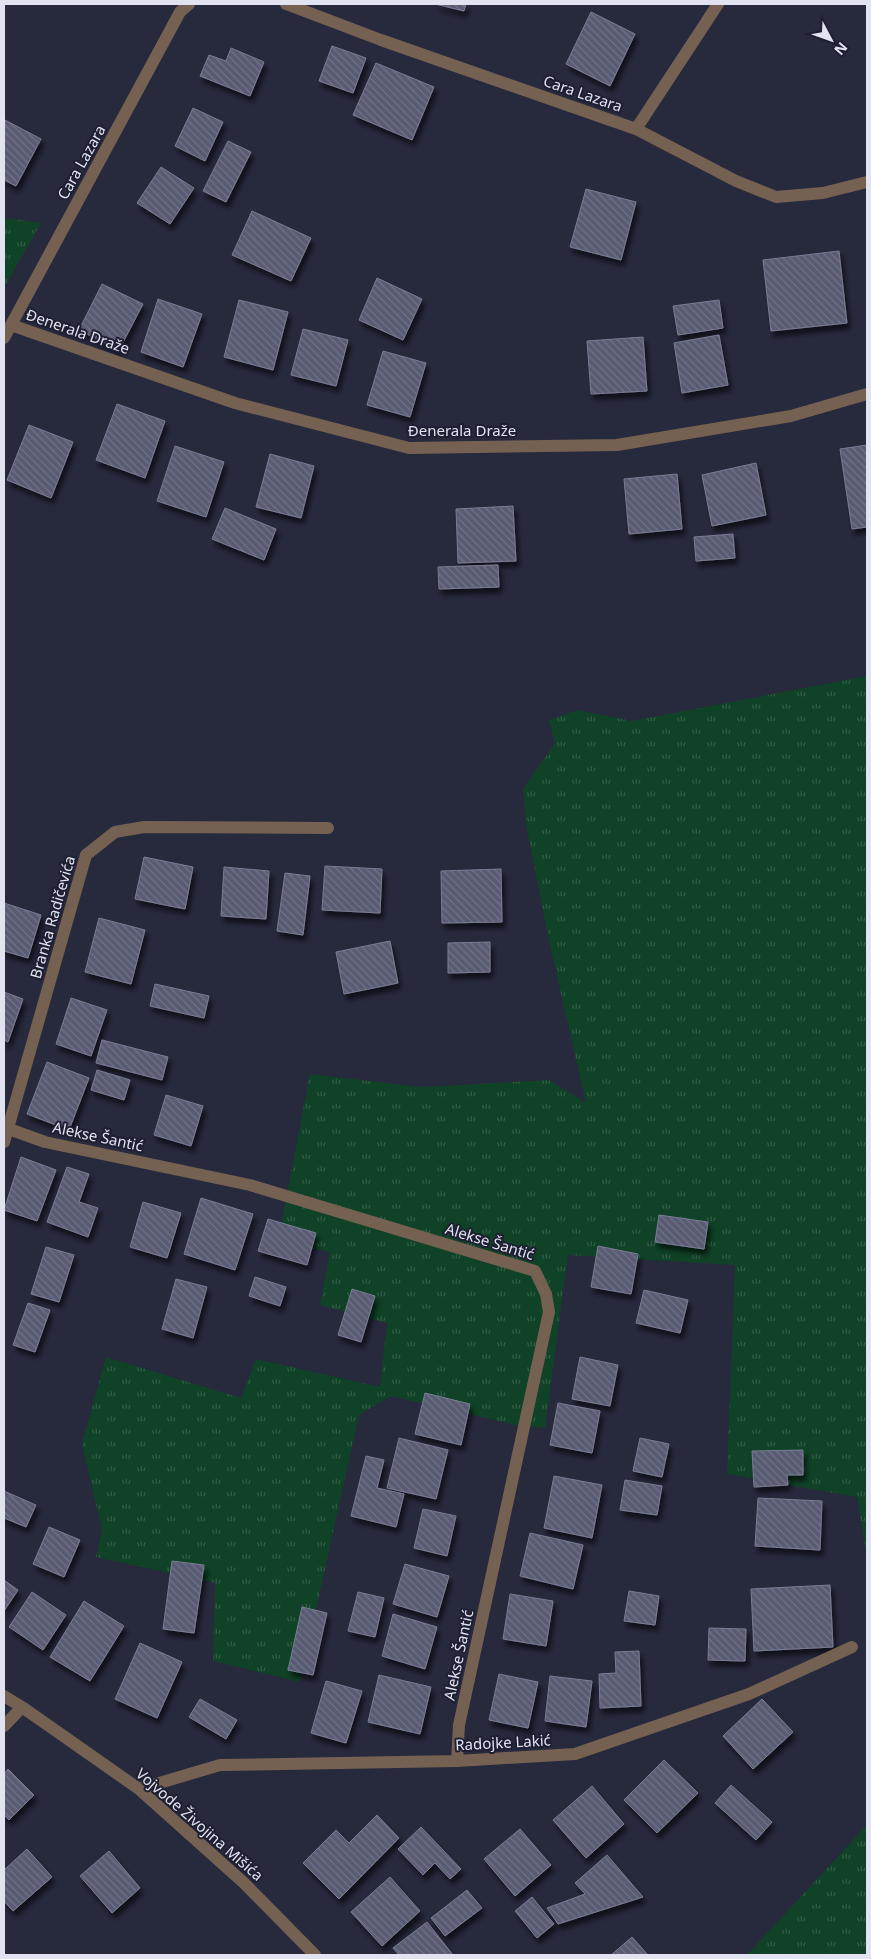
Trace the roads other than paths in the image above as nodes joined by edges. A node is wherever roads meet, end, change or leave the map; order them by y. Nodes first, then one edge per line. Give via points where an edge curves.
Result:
1 (189, 4) edge
2 (286, 4) edge
3 (718, 4) edge
4 (636, 129) junction
5 (867, 182) edge
6 (11, 325) junction
7 (4, 338) edge
8 (867, 394) edge
9 (328, 828) dead end
10 (9, 1129) junction
11 (4, 1142) edge
12 (852, 1647) dead end
13 (4, 1696) edge
14 (22, 1707) junction
15 (4, 1726) edge
16 (457, 1761) junction
17 (139, 1789) junction
18 (315, 1955) edge

1 - 6 street, Cara Lazara via 180,12
2 - 4 street, Cara Lazara
3 - 4 street
4 - 5 street, Cara Lazara via 736,181 776,197 822,193
6 - 7 street, Cara Lazara
6 - 8 street, Đenerala Draže via 235,403 409,448 617,445 791,416
9 - 10 street, Branka Radičevića via 144,827 115,832 86,854
10 - 11 street, Branka Radičevića
10 - 16 street, Alekse Šantić via 45,1142 250,1185 536,1271 546,1294 549,1312 459,1725
12 - 16 street, Radojke Lakić via 750,1694 575,1754
13 - 14 street, Vojvode Živojina Mišića
14 - 15 street
14 - 17 street, Vojvode Živojina Mišića
16 - 17 street, Radojke Lakić via 220,1765
17 - 18 street, Vojvode Živojina Mišića via 244,1882

